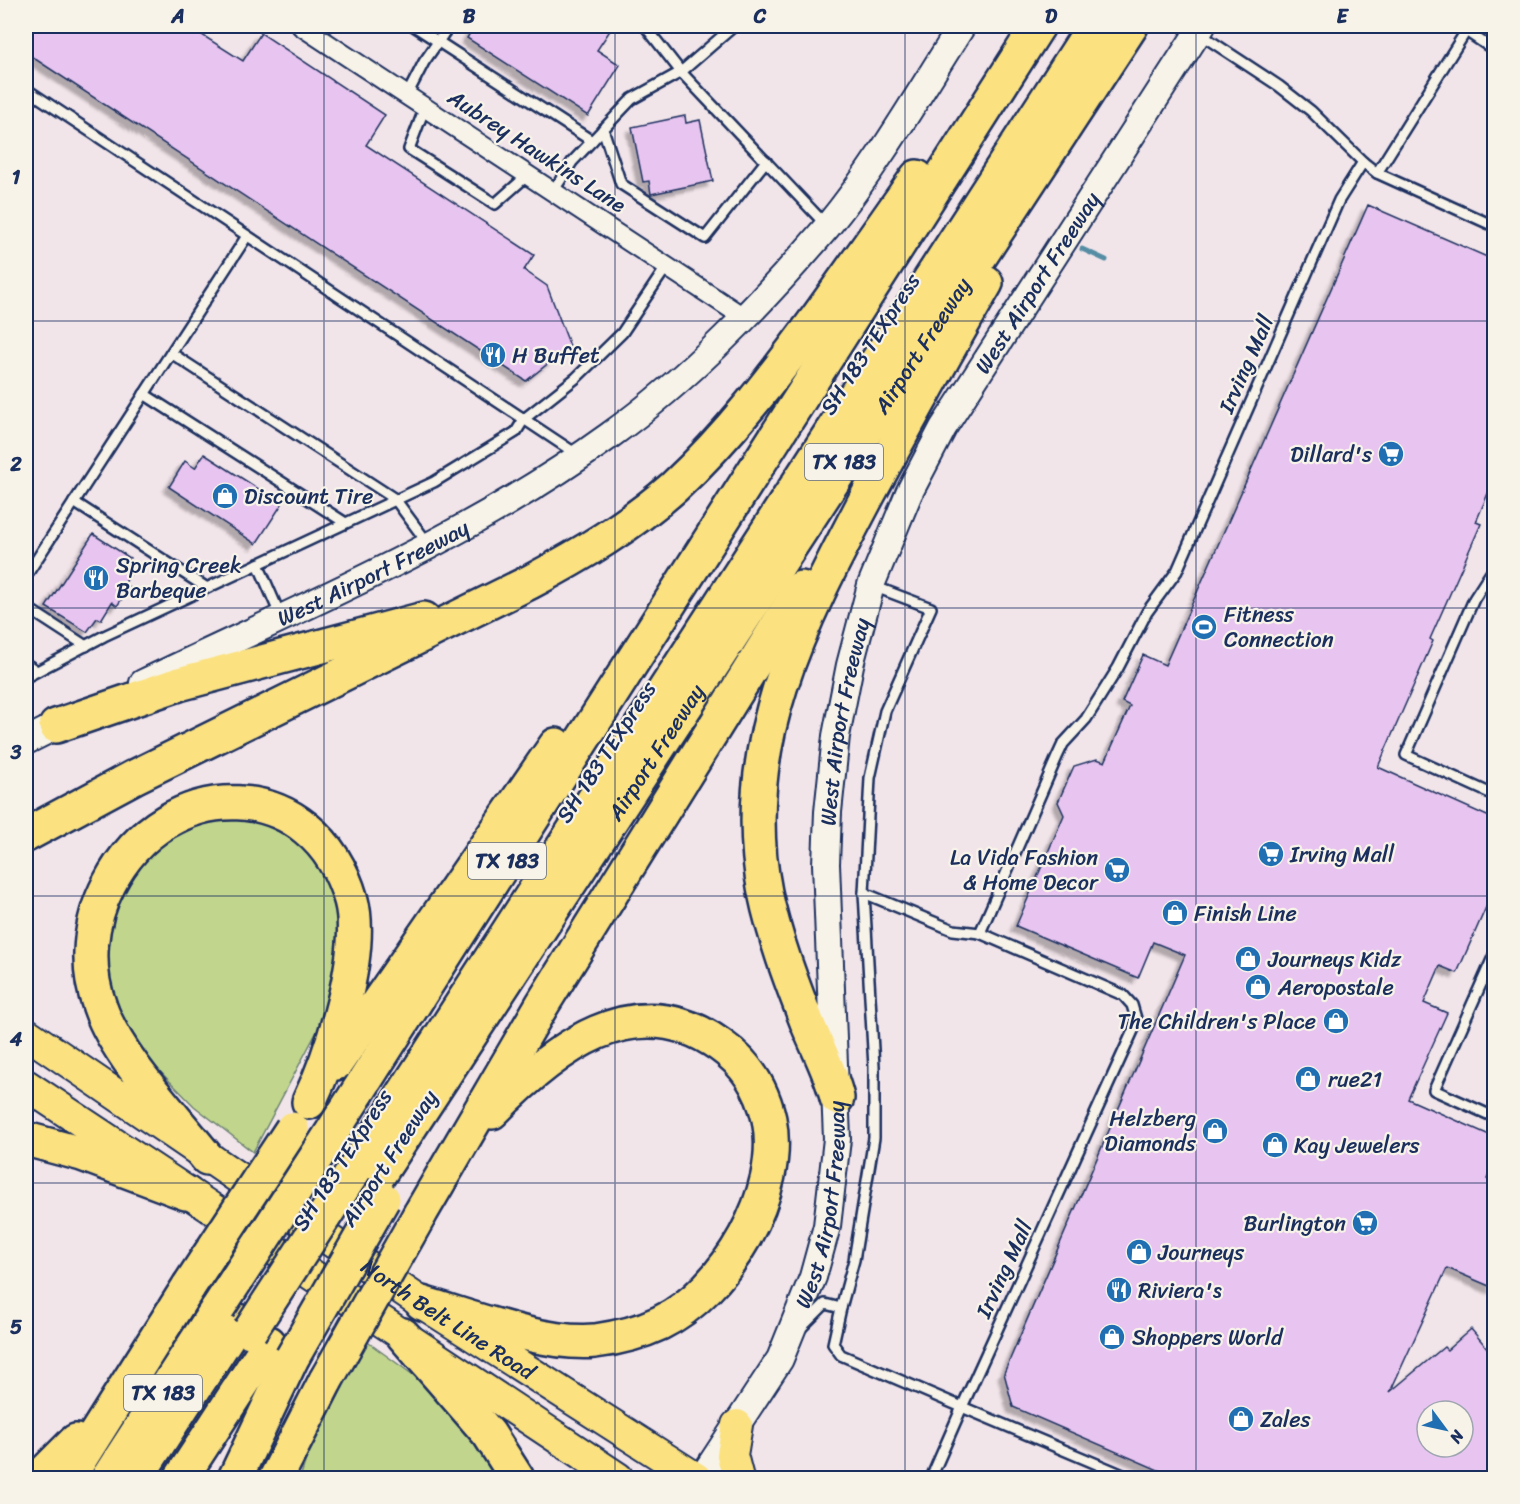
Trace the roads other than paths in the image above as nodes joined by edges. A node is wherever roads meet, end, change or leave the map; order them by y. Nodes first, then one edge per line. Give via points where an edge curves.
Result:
1 (302, 26) edge
2 (414, 26) edge
3 (449, 26) edge
4 (645, 26) edge
5 (734, 26) edge
6 (962, 26) edge
7 (1037, 26) edge
8 (1075, 26) edge
9 (1094, 26) edge
10 (1131, 26) edge
11 (1145, 26) edge
12 (1468, 28) edge
13 (1200, 29) edge
14 (438, 41) junction
15 (1494, 50) edge
16 (681, 72) junction
17 (26, 88) edge
18 (407, 95) junction
19 (425, 107) junction
20 (603, 129) junction
21 (592, 141) junction
22 (766, 161) junction
23 (1363, 162) junction
24 (1377, 173) junction
25 (529, 174) junction
26 (554, 190) junction
27 (827, 226) junction
28 (1494, 226) edge
29 (247, 236) junction
30 (667, 266) junction
31 (745, 318) junction
32 (171, 353) junction
33 (144, 394) junction
34 (917, 403) junction
35 (524, 419) junction
36 (579, 456) junction
37 (395, 499) junction
38 (74, 502) junction
39 (344, 522) junction
40 (430, 546) junction
41 (258, 564) junction
42 (1494, 568) edge
43 (690, 572) junction
44 (26, 576) edge
45 (530, 582) junction
46 (871, 585) junction
47 (207, 588) junction
48 (26, 607) edge
49 (281, 617) junction
50 (86, 646) junction
51 (26, 663) edge
52 (37, 671) junction
53 (26, 677) edge
54 (56, 726) junction
55 (26, 741) edge
56 (1494, 795) edge
57 (26, 835) edge
58 (864, 893) junction
59 (980, 933) junction
60 (1494, 955) edge
61 (26, 1033) edge
62 (26, 1085) edge
63 (837, 1098) junction
64 (309, 1102) junction
65 (1494, 1117) edge
66 (26, 1139) edge
67 (461, 1146) junction
68 (207, 1158) junction
69 (356, 1170) junction
70 (186, 1193) junction
71 (422, 1303) junction
72 (841, 1308) junction
73 (254, 1332) junction
74 (403, 1335) junction
75 (780, 1359) junction
76 (131, 1376) junction
77 (962, 1407) junction
78 (737, 1425) junction
79 (295, 1440) junction
80 (39, 1479) edge
81 (68, 1479) edge
82 (108, 1479) edge
83 (136, 1479) edge
84 (155, 1479) edge
85 (181, 1479) edge
86 (234, 1479) edge
87 (276, 1479) edge
88 (284, 1479) edge
89 (517, 1479) edge
90 (618, 1479) edge
91 (696, 1479) edge
92 (702, 1479) edge
93 (738, 1479) edge
94 (931, 1479) edge
95 (1130, 1479) edge

1 - 18 street, Aubrey Hawkins Lane
2 - 14 lane
3 - 14 lane
4 - 16 lane
5 - 16 lane
6 - 27 main road, West Airport Freeway via 861,182
7 - 43 highway, Airport Freeway / TX 183
7 - 45 highway via 931,155 796,347 716,444 674,487 631,522
8 - 69 highway, SH 183 TEXpress
9 - 69 highway, SH 183 TEXpress
10 - 69 highway, Airport Freeway / TX 183 via 441,1079
11 - 34 highway via 1054,164
12 - 15 lane
12 - 24 lane
13 - 23 lane via 1311,111
13 - 46 main road, West Airport Freeway via 943,428 909,493
14 - 18 lane
14 - 21 lane
16 - 20 lane via 632,99
16 - 22 lane
17 - 29 lane
18 - 19 street, Aubrey Hawkins Lane
19 - 25 street, Aubrey Hawkins Lane
19 - 25 lane via 409,149 418,155 495,204
20 - 21 lane
20 - 22 lane via 621,184 705,238
21 - 26 lane
22 - 27 lane
23 - 24 lane
23 - 59 lane, Irving Mall via 1339,200 1177,571 1147,612 1118,669 1086,719 1063,744
24 - 28 lane
25 - 26 street, Aubrey Hawkins Lane
26 - 30 street, Aubrey Hawkins Lane
27 - 31 main road, West Airport Freeway
29 - 32 lane
29 - 35 lane
30 - 31 street, Aubrey Hawkins Lane
30 - 35 lane via 622,333 576,378
31 - 36 main road, West Airport Freeway via 652,403
32 - 33 lane
32 - 37 lane
33 - 38 lane
33 - 39 lane
34 - 63 highway via 806,618 784,670 760,776 760,848 765,893 802,1008
34 - 67 highway via 548,995
35 - 36 lane
35 - 37 lane via 516,432 434,482
36 - 40 main road, West Airport Freeway
37 - 39 lane
37 - 40 lane
38 - 44 lane
38 - 47 lane
39 - 41 lane
40 - 49 main road, West Airport Freeway
41 - 47 lane
41 - 49 lane
42 - 56 lane via 1474,599 1406,755
43 - 64 highway via 623,649
43 - 69 highway, Airport Freeway / TX 183
45 - 54 highway via 445,612 180,684
45 - 57 highway via 134,777
46 - 58 lane via 931,608 885,711 875,750 868,796
46 - 63 main road, West Airport Freeway via 843,696 828,812 826,864
47 - 50 lane
48 - 50 lane
49 - 54 main road, West Airport Freeway
50 - 52 lane
51 - 52 lane
52 - 53 lane
54 - 55 main road, West Airport Freeway
58 - 59 lane via 953,930
58 - 72 lane via 874,1138 854,1260
59 - 77 lane, Irving Mall via 1123,995 1132,1005 1137,1022
60 - 65 lane via 1434,1090
61 - 68 main road, North Belt Line Road
62 - 70 main road, North Belt Line Road
63 - 75 main road, West Airport Freeway via 827,1226 813,1277
64 - 68 highway via 332,1042 350,974 352,902 341,870 319,840 294,819 264,807 233,801 202,804 175,815 147,834 119,864 102,898 92,933 91,971 112,1037
64 - 76 highway, bridge
66 - 70 highway via 82,1154
67 - 71 highway via 504,1100 572,1044 605,1028 637,1020 671,1022 704,1034 735,1055 757,1084 769,1119 771,1153 764,1191 747,1231 724,1269 694,1300 661,1322 626,1336 592,1341 558,1339
67 - 79 highway, bridge
68 - 71 main road, North Belt Line Road
69 - 73 highway, bridge
69 - 73 highway, Airport Freeway / TX 183, bridge
70 - 74 main road, North Belt Line Road
71 - 91 main road, North Belt Line Road
72 - 75 lane via 825,1304
72 - 77 lane via 833,1344 841,1355
73 - 82 highway, Airport Freeway / TX 183
73 - 83 highway
73 - 84 highway
73 - 85 highway, Airport Freeway / TX 183
73 - 86 highway
74 - 89 highway via 489,1434
74 - 90 main road, North Belt Line Road
75 - 78 main road, West Airport Freeway
76 - 80 highway
76 - 81 highway
77 - 94 lane
77 - 95 lane
78 - 92 main road, West Airport Freeway
78 - 93 main road via 732,1455
79 - 87 highway
79 - 88 highway

